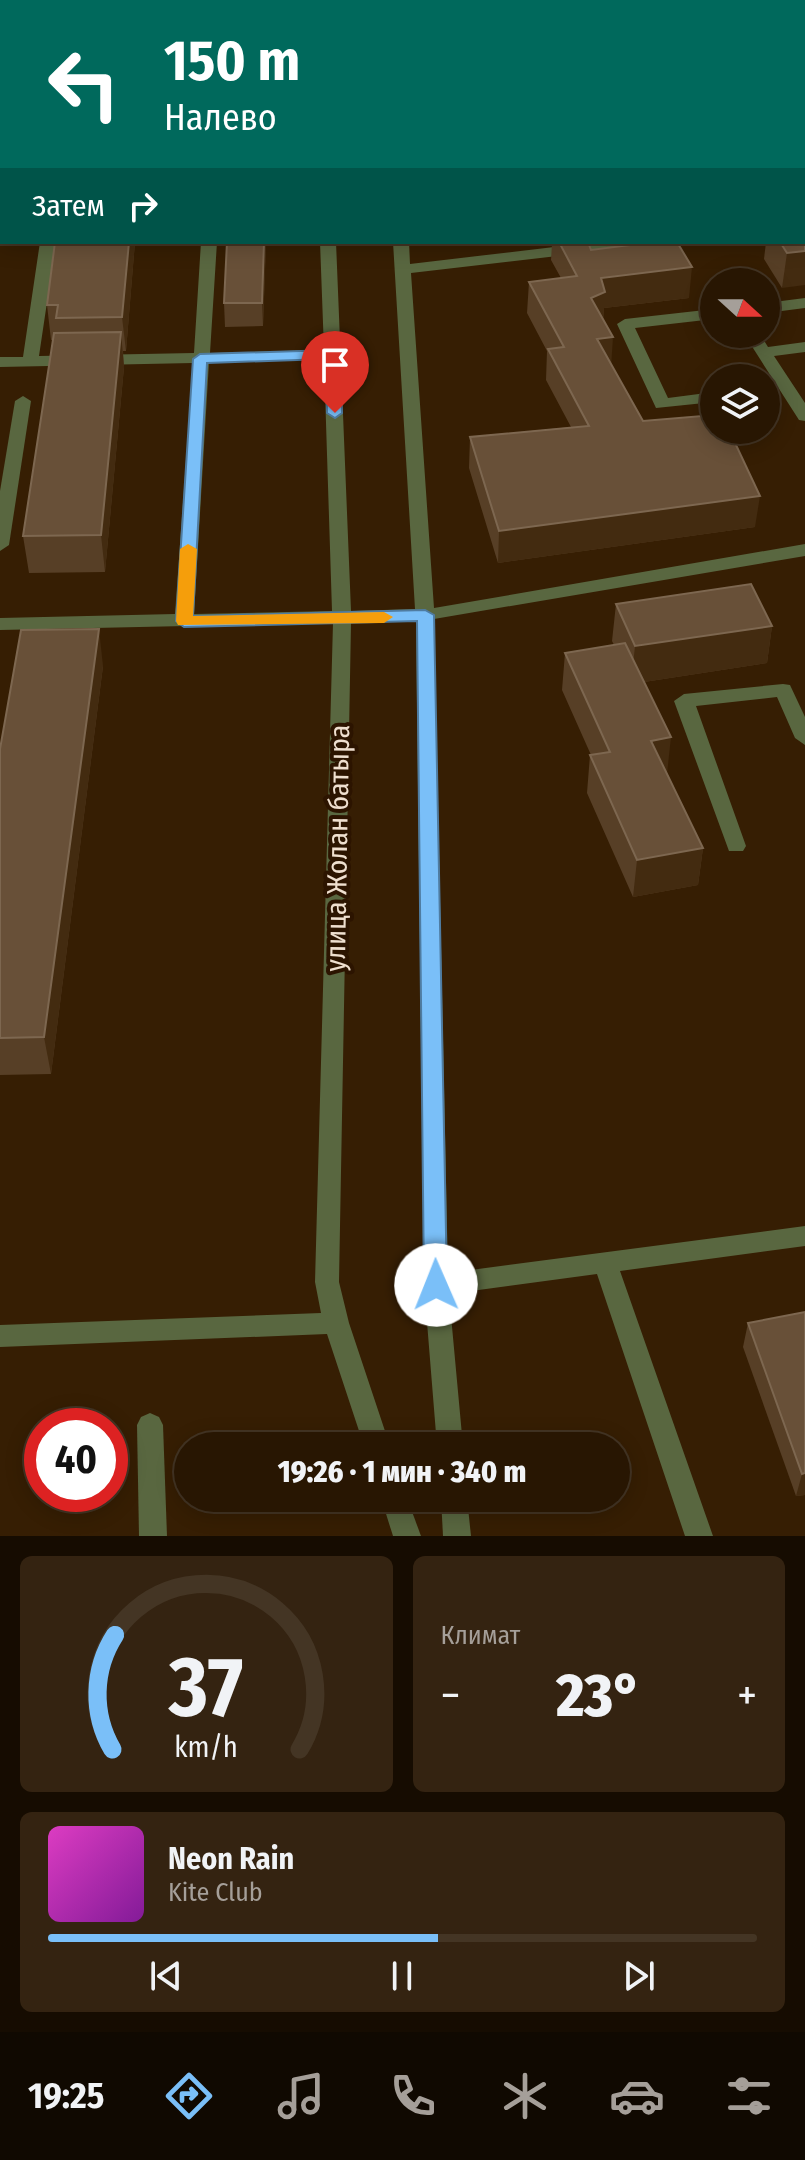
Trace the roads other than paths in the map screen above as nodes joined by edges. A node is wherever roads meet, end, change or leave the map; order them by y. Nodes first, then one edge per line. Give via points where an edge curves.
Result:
1 (48, 244) edge
2 (209, 244) edge
3 (328, 244) edge
4 (401, 244) edge
5 (618, 244) edge
6 (405, 269) junction
7 (805, 303) edge
8 (780, 306) edge
9 (700, 316) edge
10 (805, 347) edge
11 (761, 348) edge
12 (764, 352) junction
13 (333, 355) junction
14 (200, 359) junction
15 (0, 362) edge
16 (30, 362) junction
17 (786, 387) junction
18 (780, 388) edge
19 (700, 399) edge
20 (23, 401) dead end
21 (805, 416) edge
22 (3, 505) edge
23 (0, 545) edge
24 (805, 550) edge
25 (425, 615) junction
26 (342, 619) junction
27 (184, 621) junction
28 (0, 624) edge
29 (805, 738) edge
30 (736, 846) dead end
31 (805, 1236) edge
32 (605, 1262) junction
33 (436, 1285) junction
34 (336, 1323) junction
35 (0, 1336) edge
36 (150, 1425) dead end
37 (372, 1432) edge
38 (449, 1432) edge
39 (399, 1512) edge
40 (455, 1512) edge
41 (153, 1536) edge
42 (407, 1536) edge
43 (457, 1536) edge
44 (699, 1536) edge

1 - 16 street
2 - 14 street
3 - 13 street, улица Жолан батыра
4 - 6 street
5 - 6 street
6 - 25 street
7 - 8 street
9 - 19 street via 625,324 662,404
10 - 12 street
11 - 12 street
12 - 17 street
13 - 14 street
13 - 26 street, улица Жолан батыра
14 - 16 street
14 - 27 street
15 - 16 street
17 - 18 street
17 - 21 street
20 - 22 street
22 - 23 street
24 - 25 street
25 - 26 street
25 - 33 street
26 - 27 street
26 - 34 street, улица Жолан батыра via 327,1282
27 - 28 street
29 - 30 street via 783,690 684,701
31 - 32 street
32 - 33 street
32 - 44 street
33 - 38 street
34 - 35 street
34 - 37 street, улица Жолан батыра
36 - 41 street
39 - 42 street
40 - 43 street

